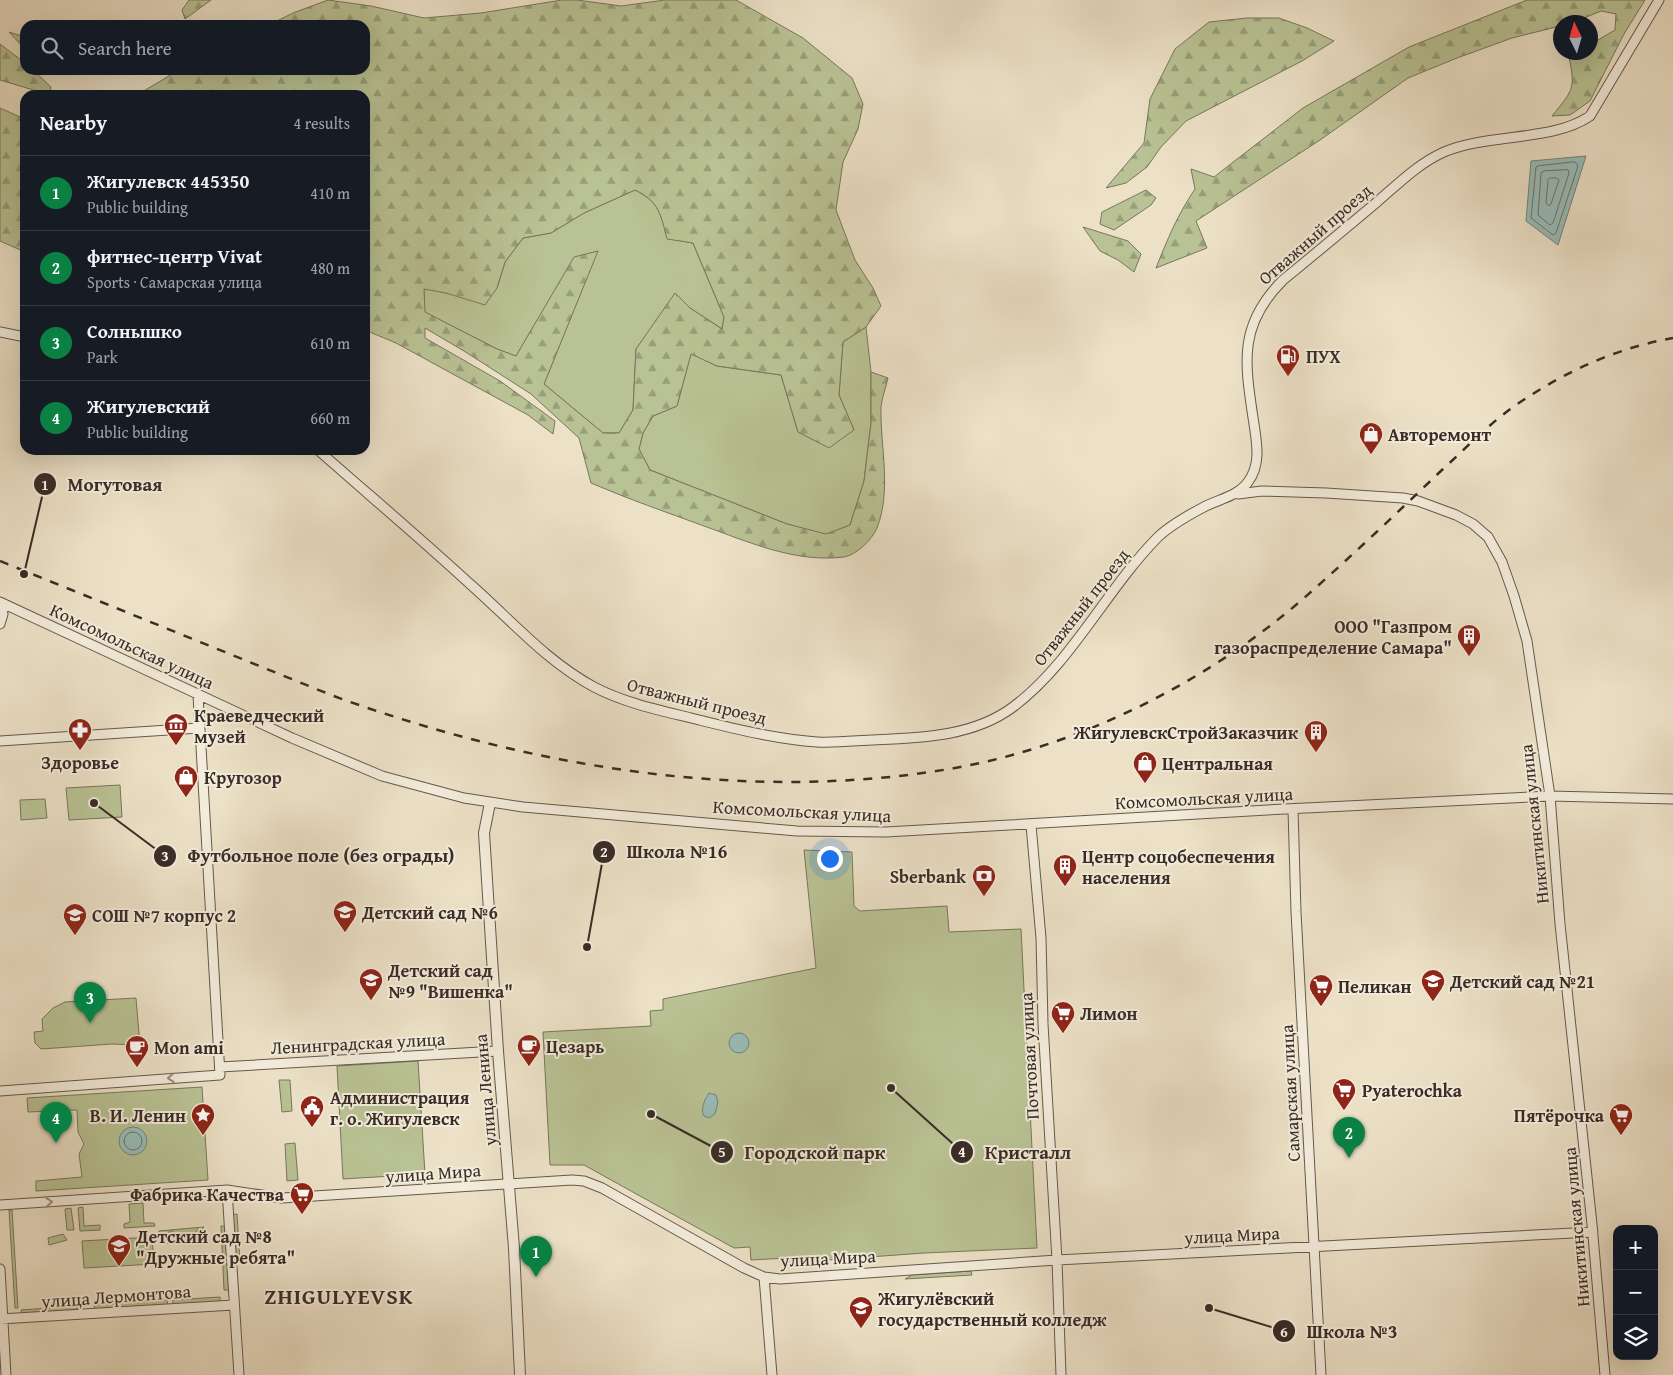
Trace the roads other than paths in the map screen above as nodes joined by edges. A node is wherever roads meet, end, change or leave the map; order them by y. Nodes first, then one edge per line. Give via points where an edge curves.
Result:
1 (1659, 0) edge
2 (0, 332) edge
3 (20, 336) edge
4 (324, 455) edge
5 (1238, 494) junction
6 (0, 602) edge
7 (0, 624) edge
8 (198, 695) junction
9 (199, 728) junction
10 (0, 741) edge
11 (1550, 796) junction
12 (1673, 799) edge
13 (490, 803) junction
14 (1293, 809) junction
15 (1031, 825) junction
16 (498, 1051) junction
17 (220, 1071) junction
18 (0, 1091) edge
19 (510, 1184) junction
20 (227, 1190) junction
21 (0, 1205) edge
22 (1593, 1232) junction
23 (1314, 1247) junction
24 (1057, 1260) junction
25 (0, 1269) edge
26 (764, 1277) junction
27 (234, 1305) junction
28 (2, 1319) edge
29 (6, 1375) edge
30 (239, 1375) edge
31 (520, 1375) edge
32 (772, 1375) edge
33 (1062, 1375) edge
34 (1321, 1375) edge
35 (1605, 1375) edge

1 - 5 street, Отважный проезд via 1590,116 1568,128 1496,139 1456,148 1433,158 1408,175 1268,295 1250,332 1247,358 1257,463 1251,480
2 - 3 street
4 - 5 street, Отважный проезд via 472,585 534,645 595,687 642,707 744,731 819,742 946,734 994,719 1050,675 1160,534 1203,508
5 - 11 street, Никитинская улица via 1262,491 1418,500 1474,524 1488,537 1502,562 1527,641
6 - 7 street via 3,614
6 - 8 street, Комсомольская улица
8 - 9 street
8 - 13 street, Комсомольская улица via 382,776
9 - 10 street
9 - 17 street
11 - 12 street, Комсомольская улица
11 - 14 street, Комсомольская улица
11 - 22 street, Никитинская улица
13 - 15 street, Комсомольская улица via 825,832
13 - 16 street, улица Ленина via 484,833
14 - 15 street, Комсомольская улица
14 - 23 street, Самарская улица
15 - 24 street, Почтовая улица via 1040,924
16 - 17 street, Ленинградская улица
16 - 19 street, улица Ленина
17 -> 18 street, Ленинградская улица
19 - 20 street, улица Мира via 282,1198
19 - 26 street, улица Мира via 584,1181
19 - 31 street, улица Ленина
21 -> 20 street, улица Мира
20 - 27 street
22 - 23 street, улица Мира
22 - 35 street, Никитинская улица
23 - 24 street, улица Мира
23 - 34 street, Самарская улица
24 - 26 street, улица Мира
24 - 33 street, Почтовая улица
25 - 28 street
26 - 32 street
27 - 28 street, улица Лермонтова
27 - 30 street
28 - 29 street

